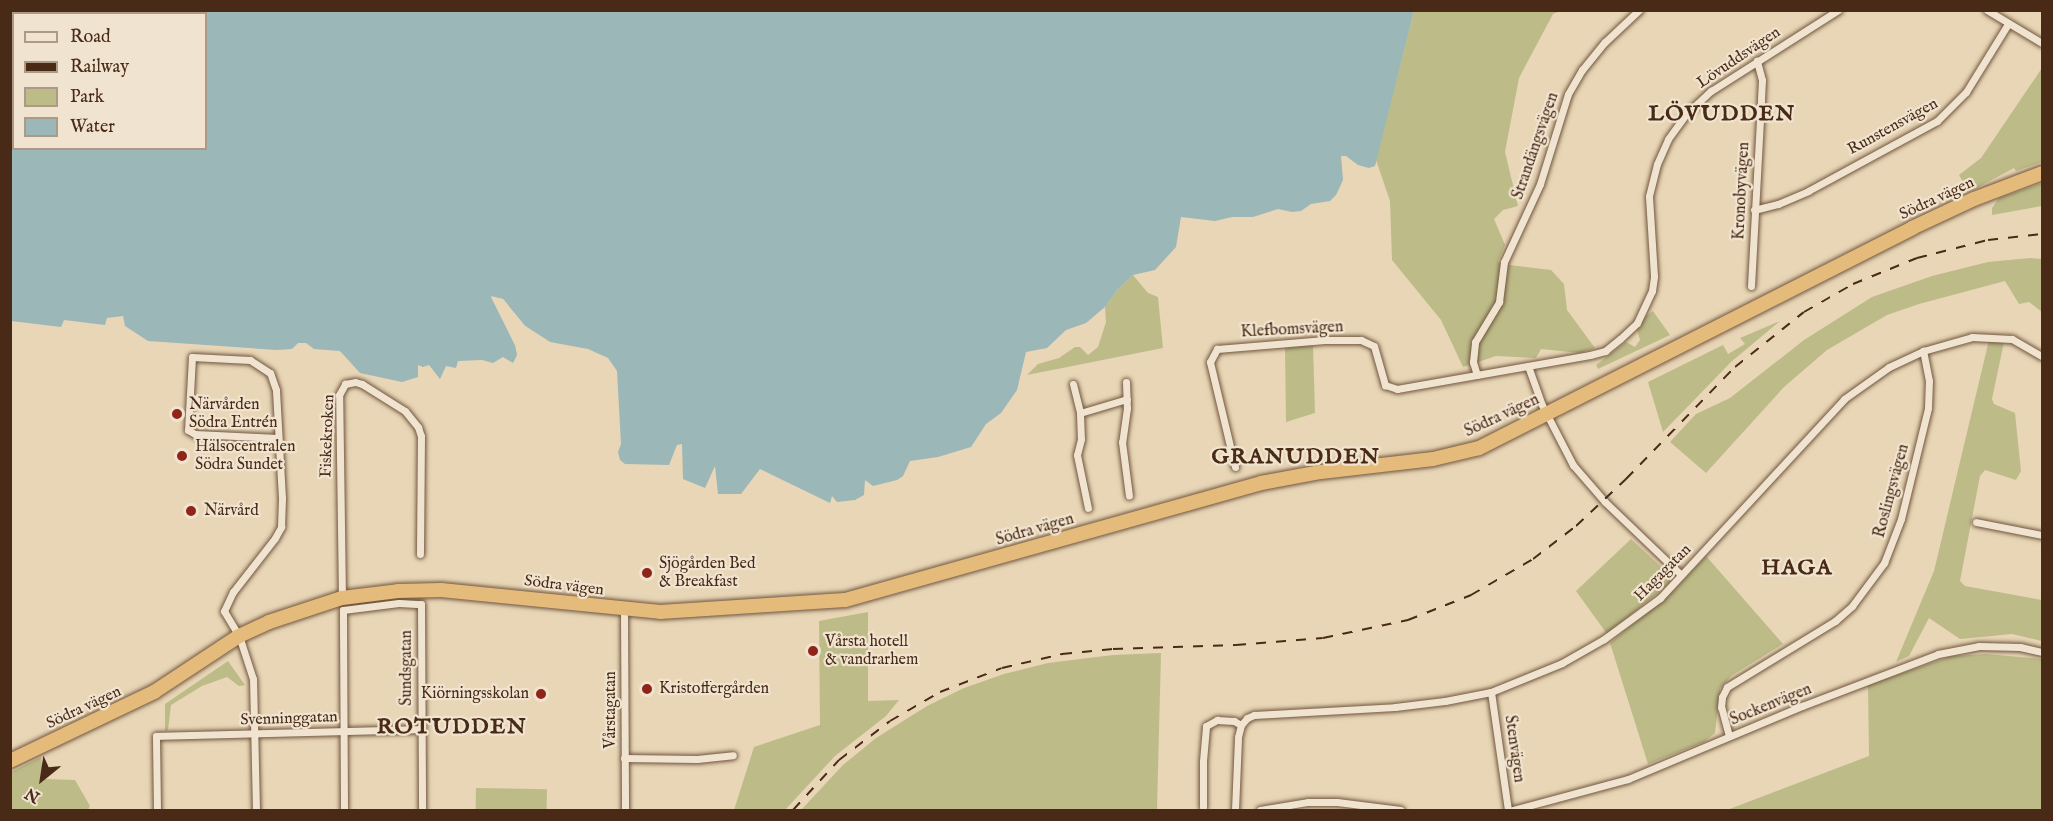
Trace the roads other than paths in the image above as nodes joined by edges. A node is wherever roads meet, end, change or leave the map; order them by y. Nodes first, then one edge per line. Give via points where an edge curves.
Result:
1 (1639, 10) edge
2 (1838, 10) edge
3 (1987, 10) edge
4 (2008, 24) junction
5 (2043, 43) edge
6 (1757, 61) junction
7 (2043, 173) edge
8 (1754, 210) junction
9 (1751, 286) dead end
10 (1923, 351) junction
11 (2043, 356) edge
12 (1528, 366) junction
13 (1477, 375) junction
14 (1126, 382) dead end
15 (1073, 384) dead end
16 (1127, 399) junction
17 (1080, 413) junction
18 (1546, 414) junction
19 (278, 438) junction
20 (1235, 466) dead end
21 (1129, 496) dead end
22 (1089, 508) dead end
23 (1976, 522) dead end
24 (2043, 535) edge
25 (420, 554) dead end
26 (1681, 575) junction
27 (342, 604) junction
28 (624, 610) junction
29 (239, 636) junction
30 (2043, 652) edge
31 (1491, 692) junction
32 (1241, 725) junction
33 (421, 729) junction
34 (344, 731) junction
35 (254, 735) junction
36 (1729, 736) junction
37 (733, 755) dead end
38 (624, 758) junction
39 (10, 761) edge
40 (1203, 807) dead end
41 (157, 810) edge
42 (256, 810) edge
43 (344, 810) edge
44 (422, 810) edge
45 (625, 810) edge
46 (1235, 810) edge
47 (1260, 810) edge
48 (1400, 810) edge
49 (1508, 810) edge
50 (1513, 810) edge

1 - 13 street, Strandängsvägen via 1605,42 1568,94 1540,184 1504,262 1499,302 1475,342 1473,362
2 - 6 street, Lövuddsvägen
3 - 4 street
4 - 5 street
4 - 8 street, Runstensvägen via 1966,92 1937,121 1808,191
6 - 8 street, Kronobyvägen via 1762,80
6 - 12 street, Lövuddsvägen via 1697,102 1661,152 1649,196 1653,283 1637,323 1605,351
7 - 18 highway, Södra vägen via 1936,216
8 - 9 street, Kronobyvägen
10 - 11 street, Hagagatan via 1972,337 1999,336
10 - 26 street, Hagagatan via 1889,367 1844,399
10 - 36 street, Roslingsvägen via 1929,381 1928,408 1901,519 1884,563 1858,599 1835,621 1727,687 1721,707
12 - 13 street, Klefbomsvägen
12 - 18 street
13 - 20 street, Klefbomsvägen via 1390,389 1383,379 1374,346 1361,340 1217,349 1210,362
14 - 16 street
15 - 17 street
16 - 17 street
16 - 21 street via 1122,442
17 - 22 street via 1077,455
18 - 26 street via 1582,477
18 - 28 highway, Södra vägen via 1479,448 1433,459 1261,483 845,600 679,612
19 - 19 street via 276,390 270,373 250,360 192,357 188,430 195,434
19 - 29 street via 281,527 224,606 225,615
23 - 24 street
25 - 27 street, Fiskekroken via 418,427 405,411 362,384 345,384 339,395
26 - 31 street, Hagagatan via 1642,613 1604,639 1562,663
27 - 28 highway, Södra vägen via 398,591 441,590
27 - 29 highway, Södra vägen via 288,614
27 - 33 street, Sundsgatan via 421,604
27 - 34 street
28 - 38 street, Vårstagatan
29 - 35 street via 253,679
29 - 39 highway, Södra vägen via 154,692
30 - 36 street, Sockenvägen via 1978,646 1938,654
31 - 32 street, Hagagatan via 1412,705 1254,715
31 - 49 street, Stenvägen
32 - 40 street, Hagagatan via 1217,720 1206,726
32 - 46 street
33 - 34 street, Svenninggatan
33 - 44 street, Sundsgatan
34 - 35 street, Svenninggatan
34 - 43 street
35 - 41 street, Svenninggatan via 158,736
35 - 42 street
36 - 50 street, Sockenvägen via 1628,779
37 - 38 street via 698,759
38 - 45 street, Vårstagatan
47 - 48 street via 1308,802

